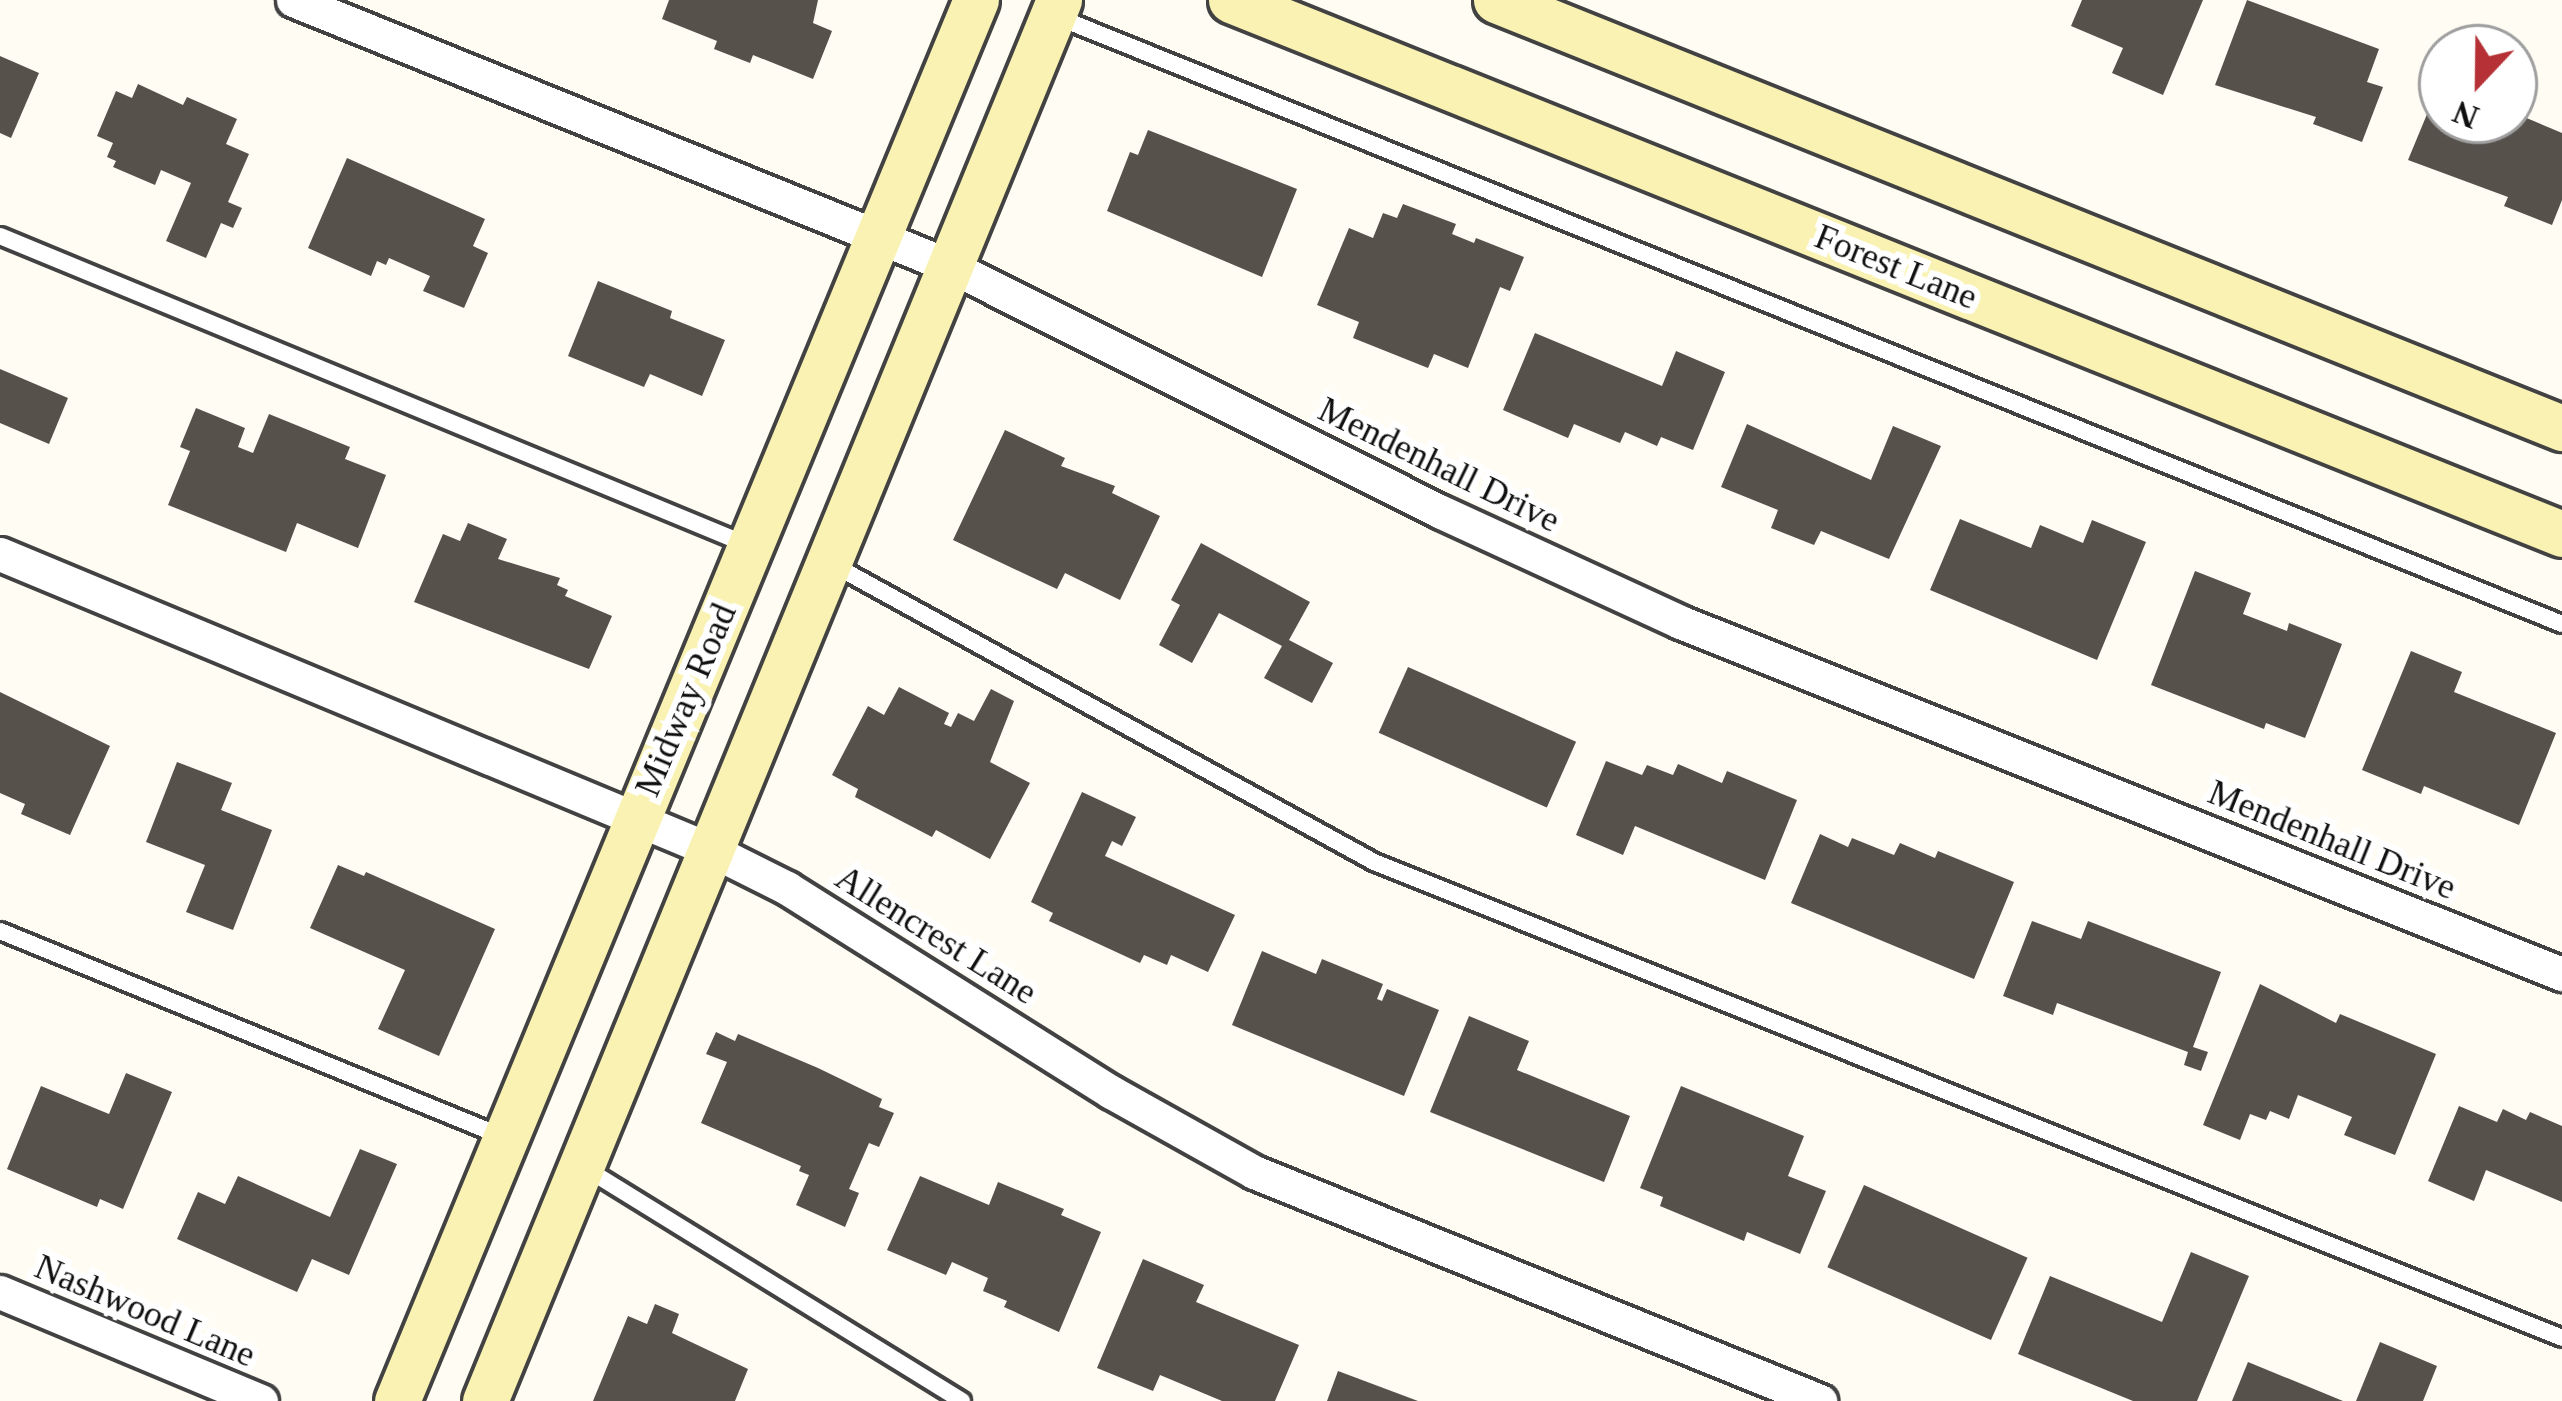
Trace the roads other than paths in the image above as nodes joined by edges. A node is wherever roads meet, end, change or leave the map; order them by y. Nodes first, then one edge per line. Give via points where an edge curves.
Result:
1 (293, 0) edge
2 (976, 0) edge
3 (1231, 0) edge
4 (1496, 0) edge
5 (1056, 8) edge
6 (0, 236) edge
7 (878, 237) junction
8 (950, 266) junction
9 (2562, 428) edge
10 (2562, 534) edge
11 (751, 546) junction
12 (0, 554) edge
13 (829, 562) junction
14 (2562, 623) edge
15 (637, 818) junction
16 (712, 851) junction
17 (0, 931) edge
18 (2562, 974) edge
19 (506, 1138) junction
20 (581, 1166) junction
21 (0, 1292) edge
22 (2562, 1338) edge
23 (261, 1401) edge
24 (398, 1401) edge
25 (485, 1401) edge
26 (962, 1401) edge
27 (1820, 1401) edge

1 - 7 street, Mendenhall Drive
2 - 7 main road, Midway Road
3 - 10 main road, Forest Lane
4 - 9 main road
5 - 8 main road
5 - 14 lane
6 - 11 lane
7 - 8 street, Mendenhall Drive
7 - 11 main road, Midway Road
8 - 13 main road
8 - 18 street, Mendenhall Drive via 1680,622
11 - 15 main road, Midway Road
12 - 15 street, Allencrest Lane
13 - 16 main road
13 - 22 lane via 1374,862
15 - 16 street, Allencrest Lane
15 - 19 main road, Midway Road
16 - 20 main road
16 - 27 street, Allencrest Lane via 788,888 1254,1172
17 - 19 lane
19 - 24 main road, Midway Road
20 - 25 main road
20 - 26 lane
21 - 23 street, Nashwood Lane

